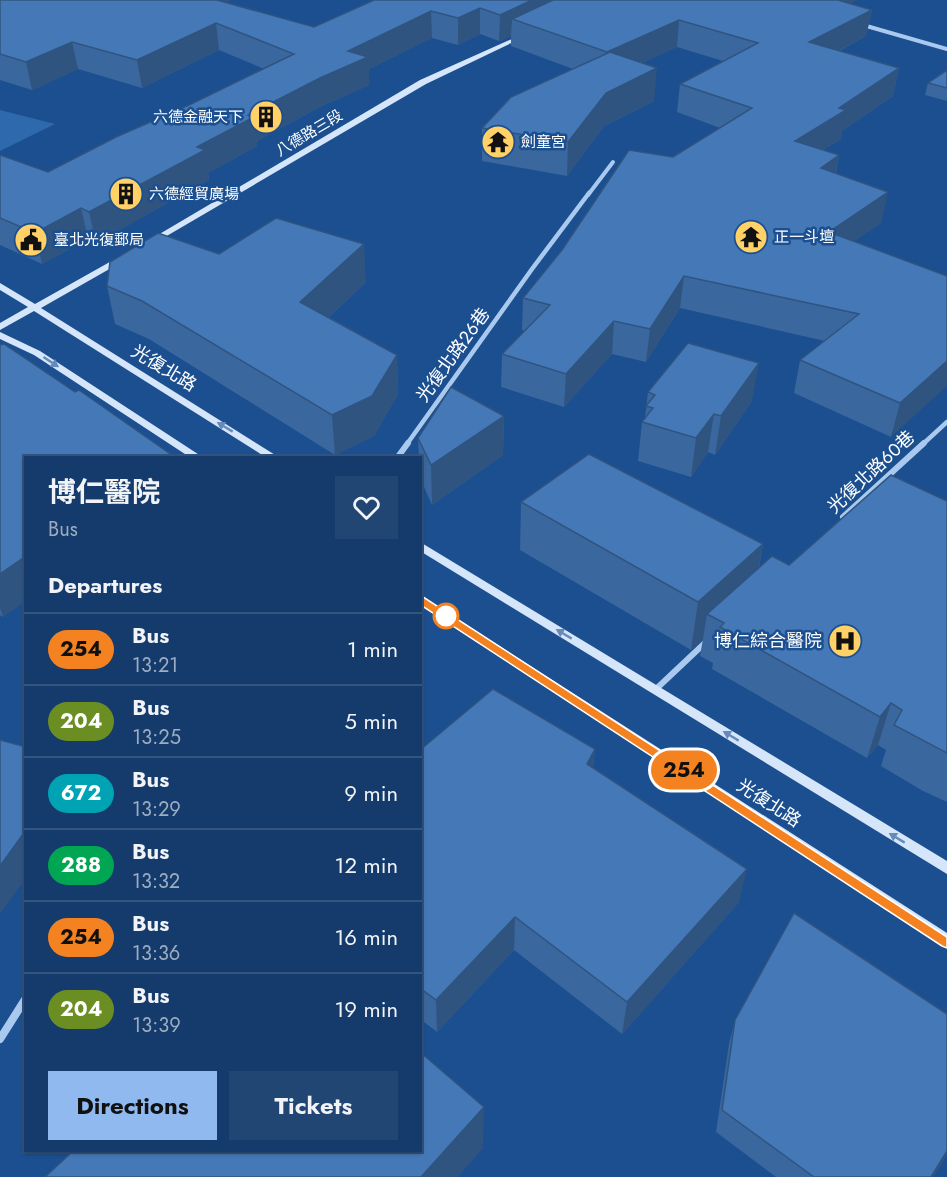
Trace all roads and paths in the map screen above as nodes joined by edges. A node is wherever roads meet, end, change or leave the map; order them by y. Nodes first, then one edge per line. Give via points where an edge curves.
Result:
1 (853, 22) edge
2 (532, 32) edge
3 (947, 49) edge
4 (613, 162) dead end
5 (138, 249) edge
6 (128, 255) edge
7 (0, 286) edge
8 (34, 309) junction
9 (0, 327) edge
10 (0, 335) edge
11 (947, 422) edge
12 (196, 456) edge
13 (272, 456) edge
14 (398, 456) edge
15 (841, 520) edge
16 (422, 547) edge
17 (422, 600) edge
18 (712, 637) edge
19 (655, 690) junction
20 (947, 868) edge
21 (947, 941) edge
22 (24, 1001) edge
23 (0, 1039) edge

1 - 3 street
2 - 5 main road, 八德路三段 via 423,82
4 - 14 street, 光復北路26巷
6 - 8 main road
7 - 8 main road, 光復北路
8 - 9 main road
13 -> 8 main road, 光復北路
10 -> 12 main road via 37,353
11 - 15 street, 光復北路60巷
19 -> 16 main road, 光復北路
17 - 21 main road, 光復北路
18 - 19 street
20 -> 19 main road, 光復北路
22 - 23 street

